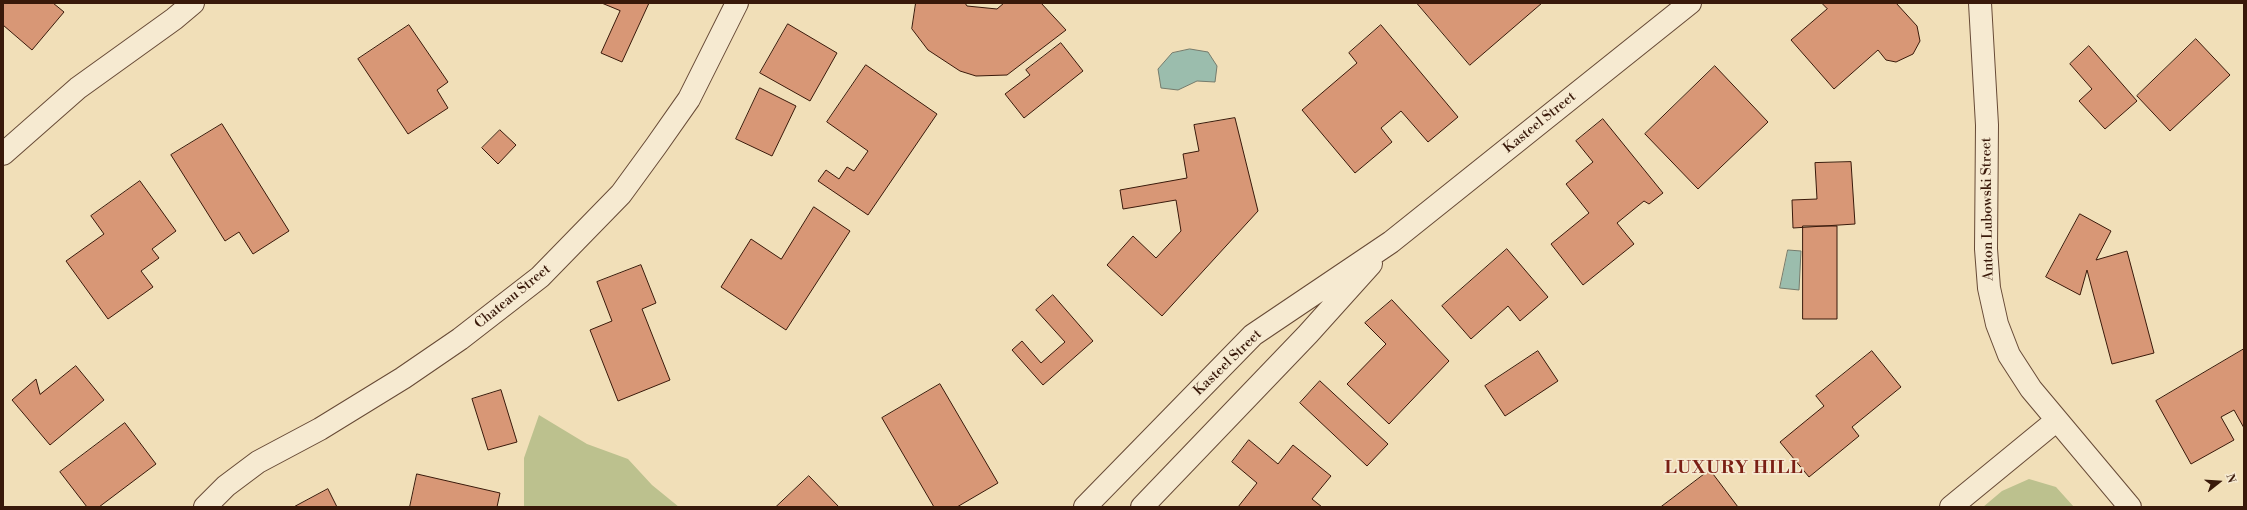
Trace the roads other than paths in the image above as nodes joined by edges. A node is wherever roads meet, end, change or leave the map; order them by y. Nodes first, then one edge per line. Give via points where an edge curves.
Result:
1 (193, 3) edge
2 (737, 3) edge
3 (1690, 3) edge
4 (1980, 3) edge
5 (3, 154) edge
6 (1390, 242) junction
7 (2057, 420) junction
8 (205, 507) edge
9 (1085, 507) edge
10 (1142, 507) edge
11 (1951, 507) edge
12 (2130, 507) edge

1 - 5 street via 78,88
2 - 8 street, Chateau Street via 689,98 656,146 621,194 540,277 460,339 403,378 320,429 258,462 226,486
3 - 6 street, Kasteel Street
4 - 7 street, Anton Lubowski Street via 1987,125 1986,249 1989,288 1997,324 2009,355 2031,389
6 - 9 street, Kasteel Street via 1253,335
6 - 10 street, Kasteel Street via 1337,303
7 - 11 street
7 - 12 street, Anton Lubowski Street

